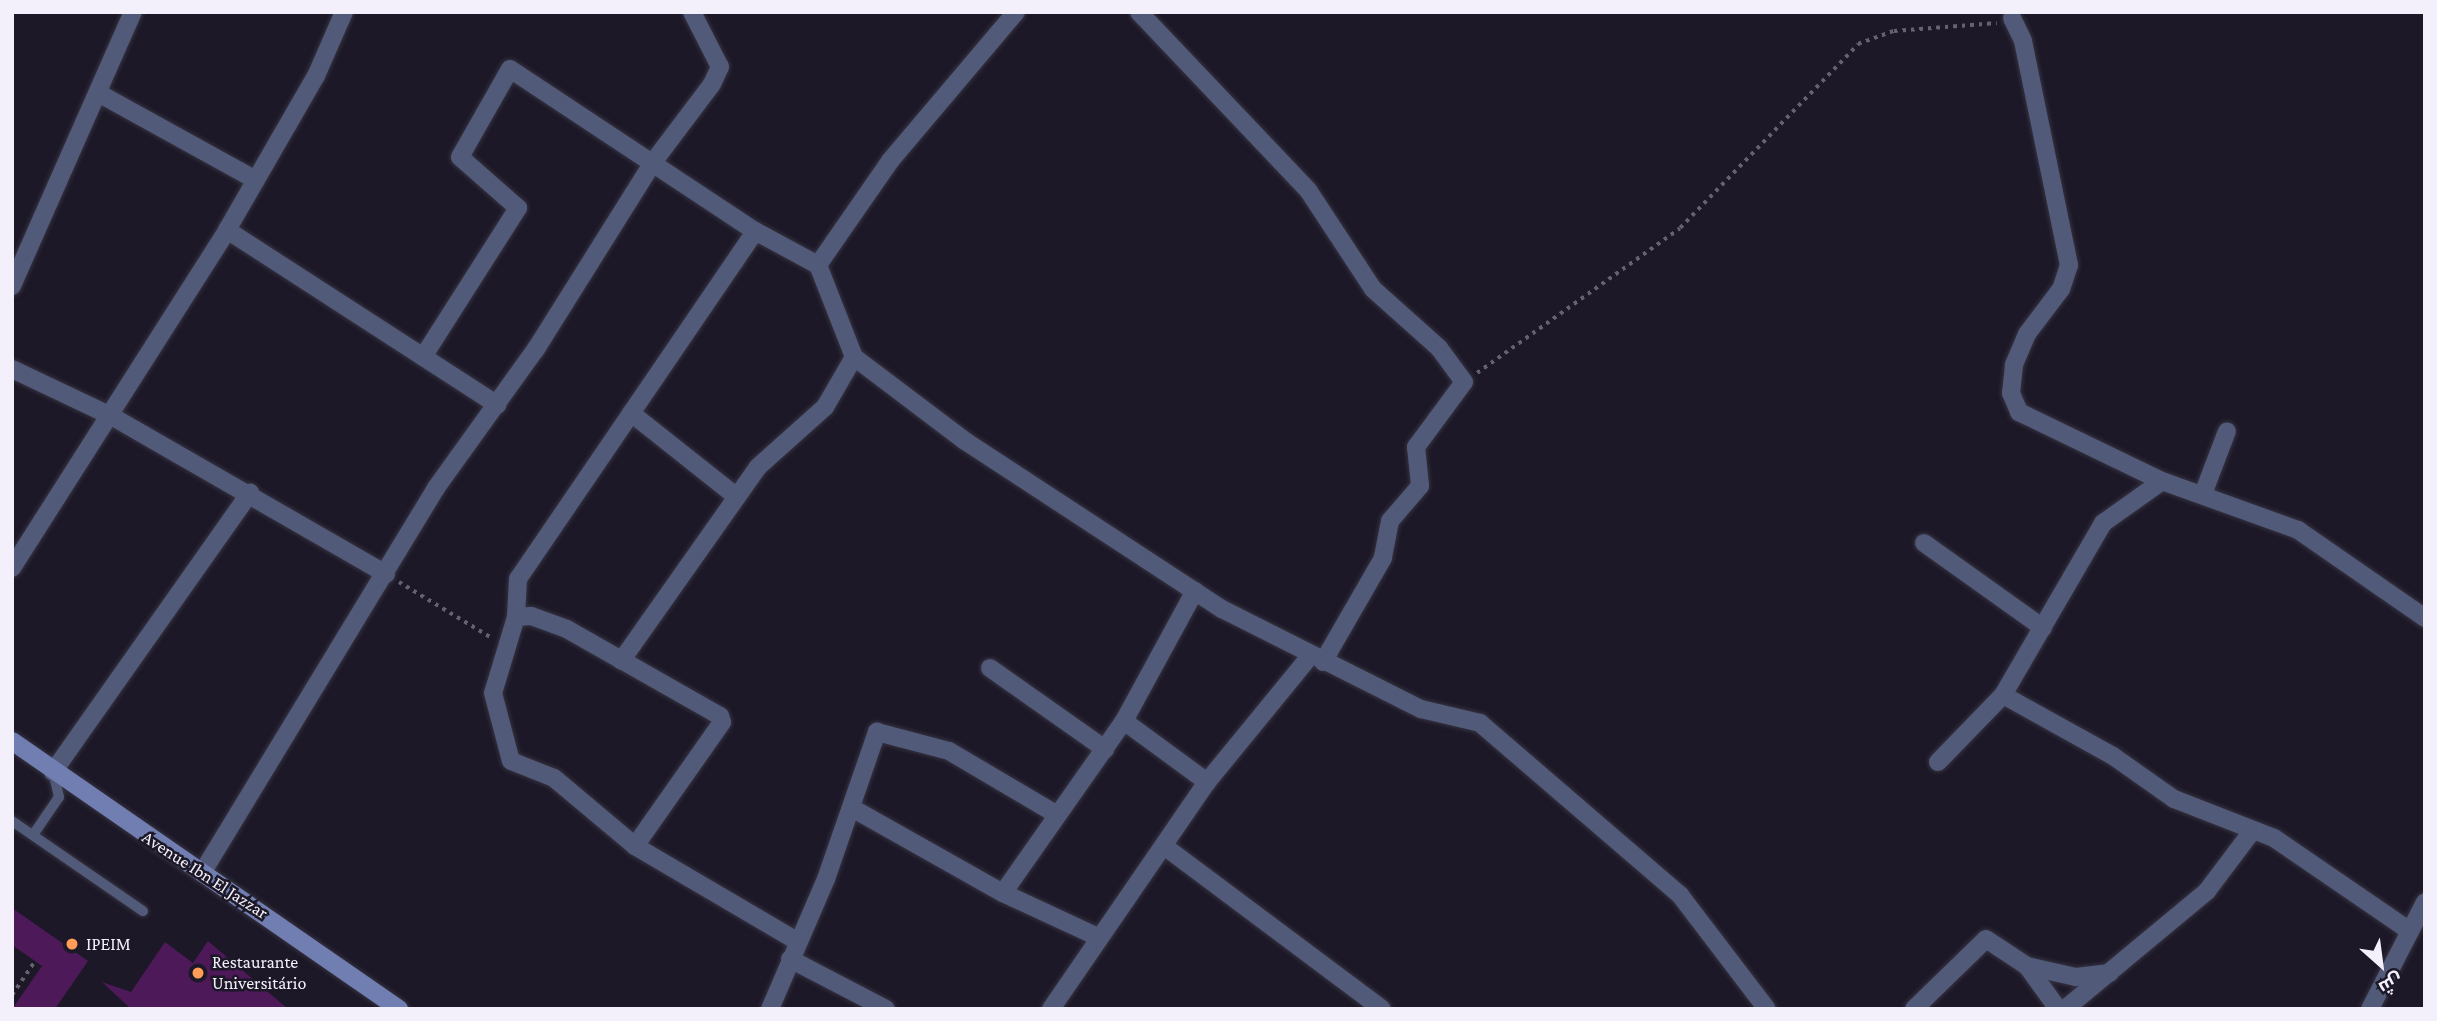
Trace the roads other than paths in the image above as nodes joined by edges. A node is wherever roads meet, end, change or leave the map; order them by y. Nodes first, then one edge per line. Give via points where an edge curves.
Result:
1 (133, 12) edge
2 (344, 12) edge
3 (692, 12) edge
4 (1016, 12) edge
5 (1139, 12) edge
6 (2012, 18) road end
7 (100, 94) junction
8 (654, 161) junction
9 (256, 180) junction
10 (228, 230) junction
11 (755, 231) junction
12 (818, 265) junction
13 (12, 286) edge
14 (423, 357) junction
15 (854, 357) junction
16 (12, 369) edge
17 (497, 405) junction
18 (631, 413) junction
19 (113, 417) junction
20 (2227, 431) dead end
21 (2162, 481) junction
22 (250, 492) junction
23 (2203, 494) junction
24 (737, 498) junction
25 (1924, 543) dead end
26 (12, 568) edge
27 (386, 574) junction
28 (1195, 591) junction
29 (516, 617) junction
30 (2425, 618) edge
31 (2042, 628) junction
32 (1316, 659) junction
33 (621, 661) junction
34 (990, 668) dead end
35 (2003, 695) junction
36 (1124, 721) junction
37 (12, 741) edge
38 (1105, 749) junction
39 (1938, 762) dead end
40 (53, 772) junction
41 (1207, 782) junction
42 (852, 808) junction
43 (1056, 814) junction
44 (12, 821) edge
45 (2253, 830) junction
46 (33, 835) junction
47 (635, 846) junction
48 (1164, 846) junction
49 (202, 873) junction
50 (1003, 893) junction
51 (2425, 902) edge
52 (143, 911) dead end
53 (2410, 931) junction
54 (1098, 937) junction
55 (797, 941) junction
56 (790, 959) junction
57 (2027, 966) junction
58 (2110, 973) junction
59 (2375, 1007) edge
60 (399, 1009) edge
61 (769, 1009) edge
62 (886, 1009) edge
63 (1051, 1009) edge
64 (1382, 1009) edge
65 (1767, 1009) edge
66 (1913, 1009) edge
67 (2059, 1009) edge
68 (2065, 1009) edge

1 - 7 street
2 - 9 street via 316,76
3 - 8 street via 720,67
4 - 12 street via 890,161
5 - 32 street via 1308,190 1373,289 1439,348 1464,382 1416,447 1420,486 1390,521 1383,558
6 - 21 street via 2023,41 2069,265 2061,289 2026,334 2014,365 2011,393 2019,412
7 - 9 street
7 - 13 street
8 - 11 street
8 - 14 street via 515,69 504,72 460,157 518,208
8 - 17 street
9 - 10 street
10 - 14 street
10 - 19 street
11 - 12 street
11 - 18 street
12 - 15 street
14 - 17 street
15 - 24 street via 825,407 758,467
15 - 28 street via 965,441
16 - 19 street
17 - 27 street via 436,488
18 - 24 street
18 - 29 street via 518,579
19 - 22 street
19 - 26 street
20 - 23 street
21 - 23 street
21 - 31 street via 2103,523
22 - 27 street
22 - 40 street
23 - 30 street via 2298,530
24 - 33 street
25 - 31 street
27 - 49 street
28 - 32 street
28 - 36 street
29 - 33 street via 567,629
29 - 47 street via 503,645 493,693 508,755 554,778
31 - 35 street
32 - 41 street
32 - 65 street via 1421,709 1480,723 1679,895
33 - 47 street via 716,710 722,723
34 - 38 street
35 - 39 street
35 - 45 street via 2113,756 2147,784
36 - 38 street
36 - 41 street
37 - 40 main road, Avenue Ibn El Jazzar
38 - 43 street
40 - 46 lane via 59,797
40 - 49 main road, Avenue Ibn El Jazzar
41 - 48 street
42 - 43 street via 880,732 949,751
42 - 50 street
42 - 55 street
43 - 50 street
44 - 46 lane
45 - 53 street via 2308,859
45 - 58 street via 2207,891
46 - 52 lane
47 - 55 street
48 - 54 street
48 - 64 street
49 - 60 main road, Avenue Ibn El Jazzar
50 - 54 street
51 - 53 street
53 - 59 street
54 - 63 street
55 - 56 street
56 - 61 street
56 - 62 street
57 - 58 street via 2076,977
57 - 66 street via 1986,939
57 - 67 street
58 - 68 street

